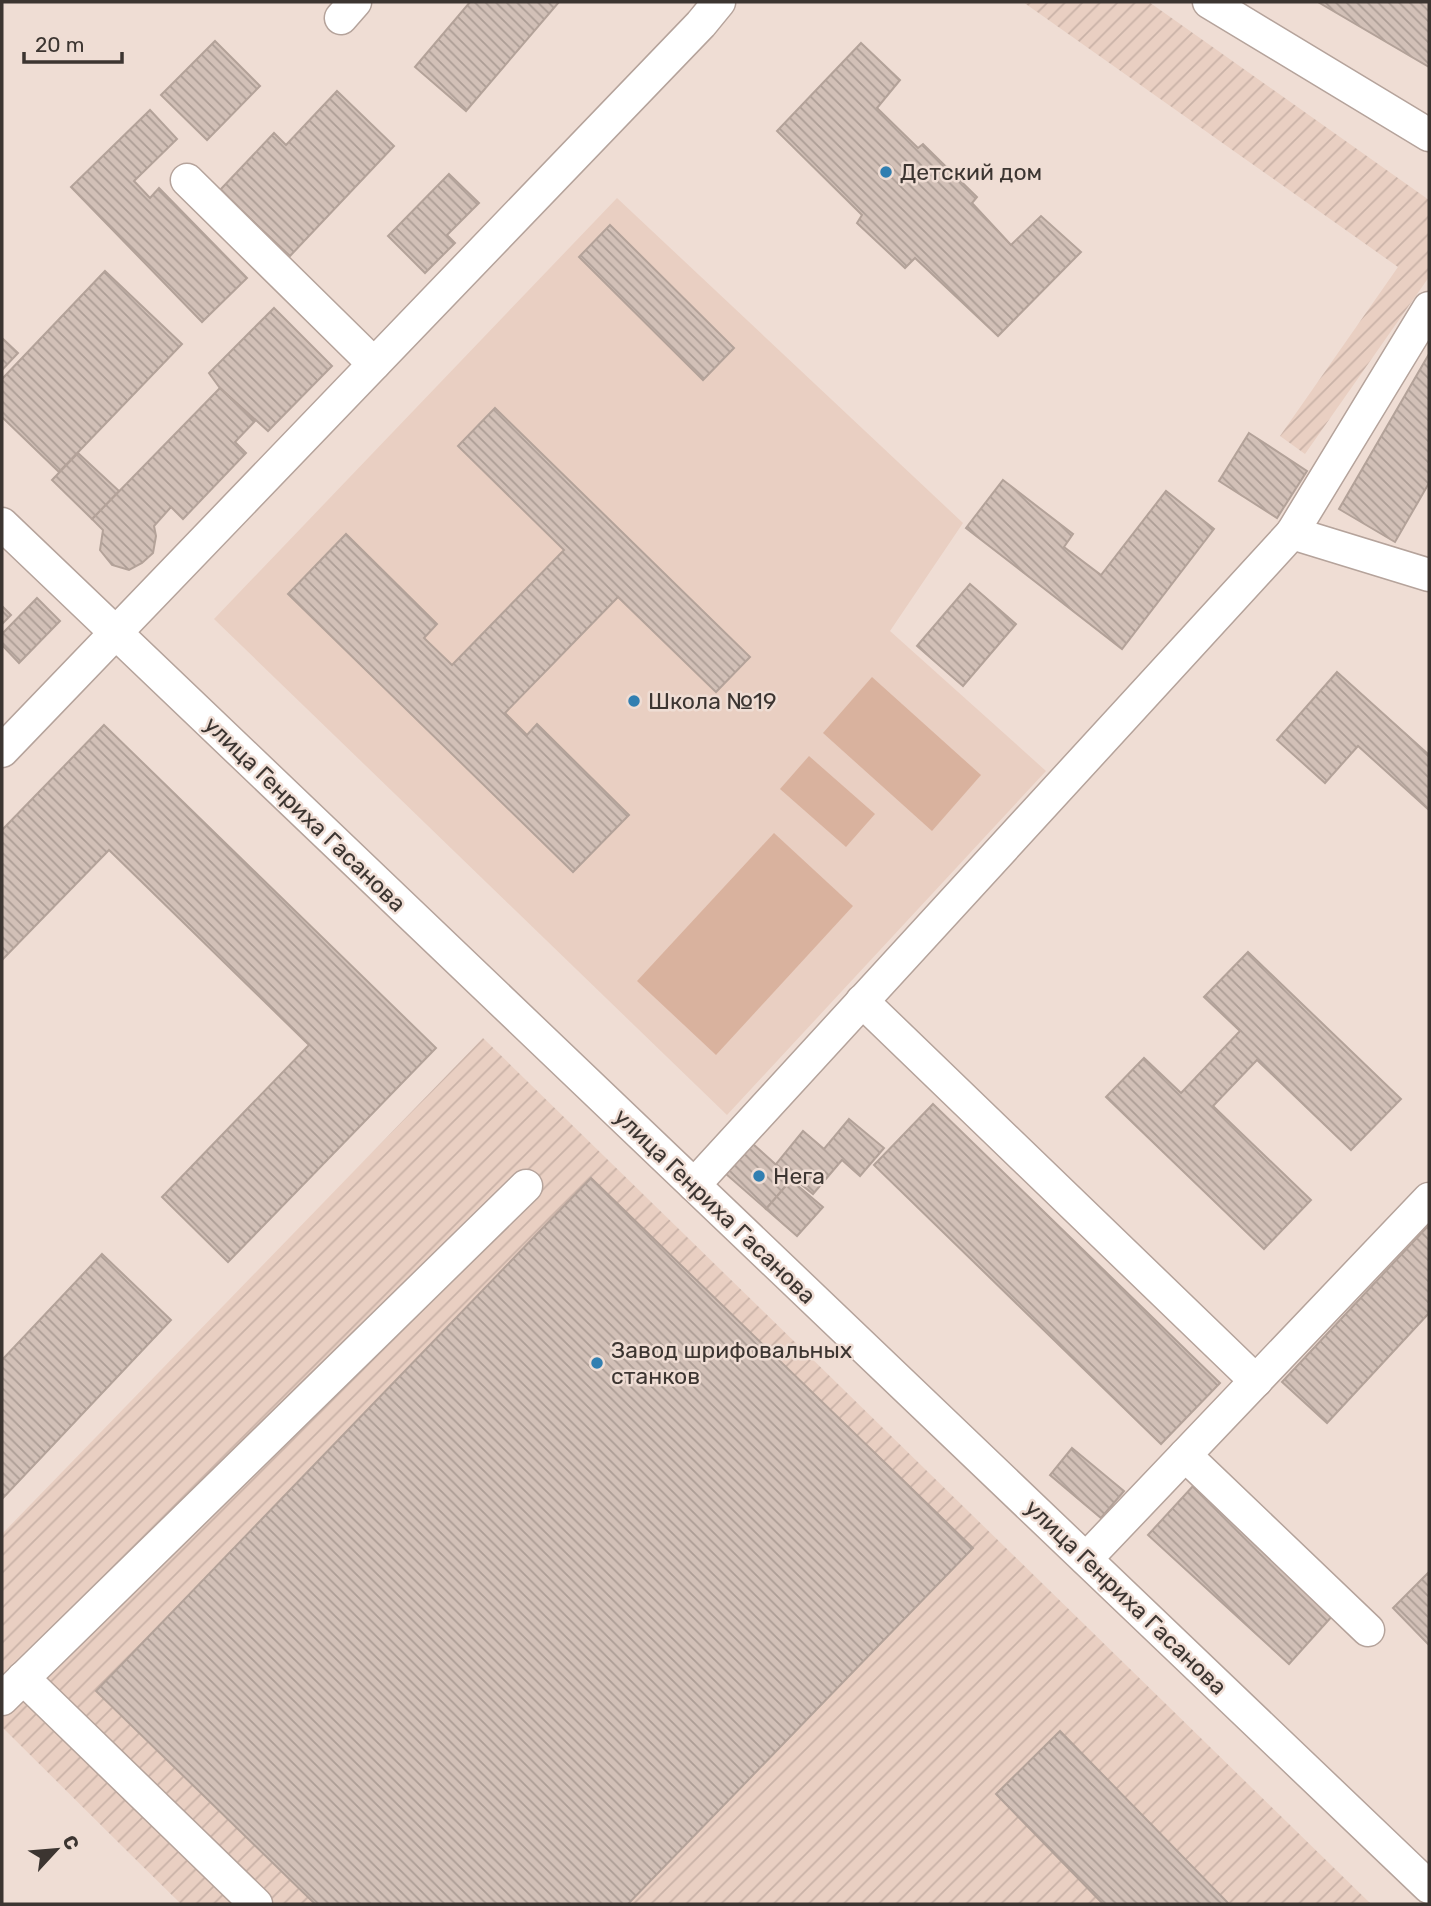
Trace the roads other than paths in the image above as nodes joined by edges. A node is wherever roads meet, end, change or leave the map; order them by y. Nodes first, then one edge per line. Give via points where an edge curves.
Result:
1 (719, 2) edge
2 (1209, 2) edge
3 (1429, 135) edge
4 (187, 180) dead end
5 (1429, 308) edge
6 (374, 364) junction
7 (2, 524) edge
8 (1292, 533) junction
9 (1429, 575) edge
10 (115, 634) junction
11 (2, 751) edge
12 (862, 1001) junction
13 (694, 1185) junction
14 (526, 1186) dead end
15 (1429, 1199) edge
16 (1255, 1381) junction
17 (1185, 1455) junction
18 (1086, 1559) junction
19 (1368, 1630) dead end
20 (12, 1689) edge
21 (1429, 1888) edge
22 (256, 1904) edge

1 - 6 street
2 - 3 street
4 - 6 street
5 - 8 street
6 - 10 street
7 - 10 street, улица Генриха Гасанова
8 - 9 street
8 - 12 street
10 - 11 street
10 - 13 street, улица Генриха Гасанова
12 - 13 street
12 - 16 street
13 - 18 street, улица Генриха Гасанова
14 - 20 street
15 - 16 street
16 - 17 street
17 - 18 street
17 - 19 street
18 - 21 street, улица Генриха Гасанова
20 - 22 street

